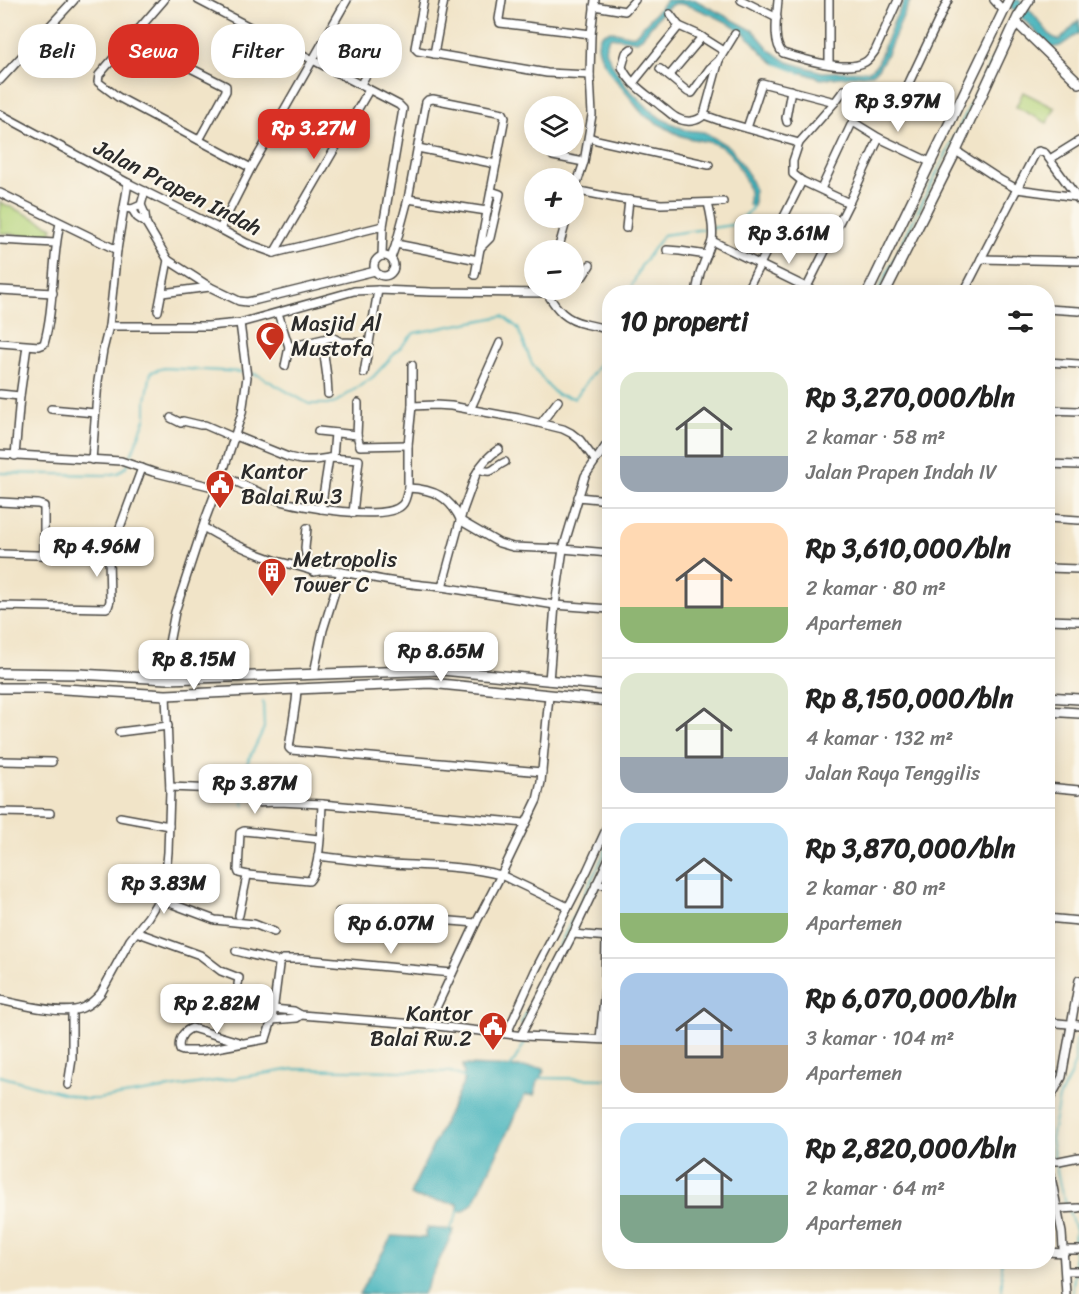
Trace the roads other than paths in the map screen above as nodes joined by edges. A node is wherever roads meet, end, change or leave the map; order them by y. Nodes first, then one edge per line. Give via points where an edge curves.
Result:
1 (74, 0) edge
2 (164, 0) edge
3 (198, 0) edge
4 (347, 0) edge
5 (424, 0) edge
6 (444, 0) edge
7 (502, 0) edge
8 (635, 0) edge
9 (741, 0) edge
10 (778, 0) edge
11 (829, 0) edge
12 (898, 0) edge
13 (948, 0) edge
14 (994, 0) edge
15 (1029, 0) edge
16 (595, 3) edge
17 (1006, 6) edge
18 (670, 14) dead end
19 (777, 18) junction
20 (1017, 20) junction
21 (144, 24) edge
22 (679, 26) junction
23 (591, 34) junction
24 (735, 34) dead end
25 (702, 37) junction
26 (631, 49) dead end
27 (724, 51) junction
28 (434, 54) junction
29 (314, 59) junction
30 (719, 60) junction
31 (828, 64) junction
32 (108, 65) edge
33 (660, 69) dead end
34 (199, 73) edge
35 (590, 75) junction
36 (669, 76) junction
37 (364, 78) edge
38 (0, 80) edge
39 (633, 83) junction
40 (1079, 83) edge
41 (361, 84) junction
42 (369, 90) junction
43 (791, 90) junction
44 (867, 91) junction
45 (905, 91) junction
46 (836, 102) junction
47 (0, 114) edge
48 (954, 114) junction
49 (704, 115) junction
50 (787, 122) dead end
51 (853, 122) junction
52 (747, 128) junction
53 (589, 137) junction
54 (879, 138) junction
55 (199, 140) junction
56 (1079, 141) edge
57 (799, 143) junction
58 (417, 148) junction
59 (956, 151) junction
60 (553, 156) dead end
61 (1047, 156) junction
62 (584, 162) junction
63 (932, 163) junction
64 (496, 164) junction
65 (709, 165) dead end
66 (251, 168) junction
67 (582, 168) edge
68 (802, 181) junction
69 (128, 183) junction
70 (821, 189) junction
71 (1017, 189) junction
72 (145, 191) junction
73 (491, 191) junction
74 (0, 193) edge
75 (584, 194) edge
76 (1078, 198) edge
77 (408, 199) junction
78 (628, 200) junction
79 (723, 202) dead end
80 (708, 203) junction
81 (849, 203) junction
82 (141, 205) junction
83 (128, 209) junction
84 (487, 211) junction
85 (146, 222) junction
86 (60, 223) junction
87 (383, 226) junction
88 (627, 228) dead end
89 (220, 229) junction
90 (712, 237) junction
91 (0, 240) edge
92 (55, 243) junction
93 (396, 244) junction
94 (480, 248) junction
95 (117, 250) junction
96 (667, 250) dead end
97 (274, 253) junction
98 (707, 255) junction
99 (382, 256) junction
100 (391, 258) junction
101 (981, 259) junction
102 (168, 260) junction
103 (478, 260) junction
104 (1079, 261) edge
105 (590, 266) dead end
106 (760, 266) junction
107 (375, 271) junction
108 (475, 275) dead end
109 (584, 275) edge
110 (697, 285) edge
111 (750, 285) edge
112 (803, 285) edge
113 (808, 285) edge
114 (871, 285) edge
115 (889, 285) edge
116 (968, 285) edge
117 (210, 287) junction
118 (0, 290) edge
119 (378, 290) junction
120 (524, 291) edge
121 (162, 292) junction
122 (53, 293) junction
123 (552, 300) edge
124 (1055, 309) edge
125 (1079, 310) edge
126 (158, 311) dead end
127 (278, 313) junction
128 (240, 323) junction
129 (110, 326) junction
130 (602, 328) edge
131 (322, 340) junction
132 (0, 343) edge
133 (369, 343) junction
134 (500, 343) dead end
135 (27, 346) junction
136 (289, 347) junction
137 (1055, 362) edge
138 (1079, 364) edge
139 (412, 365) dead end
140 (285, 366) dead end
141 (364, 373) dead end
142 (0, 394) edge
143 (328, 394) dead end
144 (20, 396) junction
145 (558, 401) dead end
146 (358, 403) dead end
147 (412, 406) junction
148 (51, 409) dead end
149 (470, 410) junction
150 (1055, 410) edge
151 (1079, 411) edge
152 (95, 413) junction
153 (171, 418) dead end
154 (541, 423) junction
155 (318, 432) dead end
156 (335, 433) junction
157 (357, 435) junction
158 (235, 437) junction
159 (408, 445) junction
160 (499, 449) dead end
161 (602, 452) edge
162 (0, 454) edge
163 (15, 456) junction
164 (331, 458) junction
165 (92, 460) junction
166 (595, 460) junction
167 (505, 462) dead end
168 (1055, 464) edge
169 (1079, 465) edge
170 (142, 468) junction
171 (478, 469) junction
172 (222, 475) junction
173 (217, 488) junction
174 (408, 488) junction
175 (578, 497) junction
176 (602, 499) edge
177 (0, 502) edge
178 (321, 509) junction
179 (353, 513) junction
180 (1055, 518) edge
181 (461, 520) junction
182 (1079, 520) edge
183 (203, 527) junction
184 (307, 528) dead end
185 (562, 549) junction
186 (602, 552) edge
187 (0, 554) edge
188 (44, 555) junction
189 (109, 557) junction
190 (1055, 568) edge
191 (308, 569) junction
192 (1079, 569) edge
193 (341, 572) junction
194 (442, 587) junction
195 (555, 605) junction
196 (0, 606) edge
197 (602, 608) edge
198 (1055, 620) edge
199 (1079, 621) edge
200 (0, 673) edge
201 (48, 673) junction
202 (314, 674) junction
203 (487, 675) junction
204 (167, 679) junction
205 (549, 681) junction
206 (602, 685) edge
207 (0, 688) edge
208 (47, 688) junction
209 (485, 689) junction
210 (297, 690) junction
211 (166, 695) junction
212 (549, 696) junction
213 (1055, 698) edge
214 (1079, 699) edge
215 (602, 700) edge
216 (1055, 712) edge
217 (1079, 713) edge
218 (168, 726) junction
219 (119, 732) dead end
220 (0, 761) edge
221 (52, 762) dead end
222 (542, 772) junction
223 (170, 786) junction
224 (1055, 788) edge
225 (1079, 790) edge
226 (322, 804) junction
227 (0, 812) edge
228 (50, 813) dead end
229 (120, 817) dead end
230 (525, 823) junction
231 (169, 826) junction
232 (320, 839) junction
233 (602, 845) edge
234 (318, 856) junction
235 (602, 865) edge
236 (593, 874) junction
237 (248, 875) junction
238 (501, 875) junction
239 (596, 884) junction
240 (602, 884) edge
241 (159, 899) junction
242 (568, 907) junction
243 (339, 912) dead end
244 (240, 915) dead end
245 (1055, 919) edge
246 (1079, 921) edge
247 (476, 923) junction
248 (136, 932) junction
249 (274, 932) dead end
250 (573, 934) junction
251 (602, 936) edge
252 (236, 951) dead end
253 (280, 962) junction
254 (452, 973) junction
255 (1079, 980) edge
256 (238, 984) dead end
257 (0, 1000) edge
258 (273, 1009) junction
259 (72, 1011) junction
260 (301, 1015) junction
261 (272, 1020) junction
262 (1055, 1023) edge
263 (602, 1024) edge
264 (1075, 1024) edge
265 (428, 1025) junction
266 (507, 1033) junction
267 (522, 1035) junction
268 (600, 1039) joint
269 (242, 1043) junction
270 (68, 1085) dead end
271 (1055, 1090) edge
272 (1079, 1157) edge
273 (1055, 1160) edge
274 (1055, 1193) edge
275 (1079, 1208) edge
276 (1057, 1209) junction
277 (1071, 1250) edge
278 (1055, 1251) edge
279 (1074, 1271) edge
280 (1066, 1294) edge

1 - 38 street
2 - 21 street
3 - 29 street
4 - 29 street
5 - 28 street via 415,48
6 - 28 street
7 - 23 street via 500,23
8 - 16 street via 625,11
9 - 19 street
10 - 19 street
11 - 31 street
12 - 31 street via 866,62 848,66
13 - 45 street
14 - 17 street
15 - 20 main road
16 - 23 street
17 - 48 main road
18 - 22 street
19 - 31 street via 780,51
20 - 40 main road
20 - 59 main road
22 - 25 street
22 - 39 street
23 - 35 street
24 - 27 street
25 - 27 street
25 - 36 street
26 - 39 street via 622,67
27 - 30 street
28 - 35 street via 547,73
29 - 41 street
29 - 66 street
30 - 36 street via 692,93
30 - 49 street
32 - 55 street via 98,82
33 - 36 street
34 - 55 street via 226,86 226,91
35 - 53 street
37 - 41 street
39 - 49 street via 677,118 692,121
41 - 42 street
42 - 87 street via 396,102 403,110
42 - 97 street
43 - 46 street
43 - 50 street
43 - 52 street via 761,83
44 - 45 street
44 - 46 street via 846,89
44 - 51 street
45 - 48 street
46 - 57 street
47 - 69 street, Jalan Prapen Indah
48 - 63 main road
49 - 52 street
51 - 54 street
51 - 70 street
52 - 57 street
53 - 62 street
53 - 65 street
54 - 63 street
54 - 81 street
55 - 66 street
56 - 61 street
57 - 68 street via 793,174
58 - 64 street
58 - 64 street via 426,102 433,99 504,114
58 - 77 street
59 - 71 street
59 - 115 main road
60 - 62 street
61 - 71 street via 1036,152
61 - 76 street
62 - 67 street
63 - 114 main road
64 - 73 street
66 - 89 street
68 - 70 street
68 - 106 street
69 - 72 street, Jalan Prapen Indah
69 - 83 street
70 - 81 street
71 - 76 street
71 - 101 street
72 - 82 street
72 - 89 street, Jalan Prapen Indah
73 - 84 street
73 - 94 street via 500,194 490,238
74 - 86 street
75 - 78 street
77 - 84 street
77 - 93 street
78 - 80 street
78 - 88 street
79 - 80 street
80 - 90 street
81 - 113 street
82 - 83 street
82 - 85 street
83 - 85 street
83 - 95 street
84 - 94 street
85 - 102 street
86 - 92 street
86 - 95 street
87 - 97 street, Jalan Prapen Indah
87 - 99 street
89 - 97 street, Jalan Prapen Indah
90 - 98 street
90 - 106 street
91 - 92 street
92 - 122 street
93 - 100 street
93 - 103 street
94 - 103 street
95 - 129 street
96 - 98 street
98 - 110 street
99 - 100 street
99 - 107 street via 376,260
100 - 107 street via 391,273 382,276
101 - 104 street
101 - 116 street
102 - 117 street
102 - 121 street
103 - 108 street
105 - 109 street
106 - 111 street
106 - 112 street
107 - 117 street via 247,302
117 - 121 street
118 - 122 street
119 - 120 street
119 - 127 street via 354,291
119 - 133 street
121 - 126 street
122 - 135 street via 45,343
123 - 130 street via 566,317
124 - 125 street
127 - 128 street
127 - 136 street
128 - 129 street
128 - 158 street via 247,377
129 - 152 street
131 - 133 street via 334,337 341,342
131 - 136 street
131 - 143 street
132 - 135 street
133 - 141 street
134 - 149 street
135 - 144 street
136 - 140 street
137 - 138 street
139 - 147 street
142 - 144 street
144 - 163 street
145 - 154 street
146 - 157 street
147 - 149 street
147 - 159 street
148 - 152 street
149 - 154 street
150 - 151 street
152 - 165 street
153 - 158 street via 181,423 205,424
154 - 166 street via 571,433
155 - 156 street
156 - 157 street
156 - 164 street
157 - 159 street via 360,446
158 - 164 street via 288,458
158 - 172 street
159 - 174 street
160 - 171 street
161 - 166 street
162 - 163 street
163 - 165 street
164 - 178 street
164 - 179 street via 359,460
165 - 170 street
166 - 175 street
167 - 171 street via 491,472
168 - 169 street
170 - 173 street
170 - 189 street
171 - 181 street
172 - 173 street
172 - 178 street via 280,501
173 - 183 street
174 - 179 street via 405,501 396,509
174 - 181 street via 431,491 445,498
175 - 176 street
175 - 185 street
177 - 188 street via 44,506
178 - 179 street
180 - 182 street
181 - 185 street via 513,547
181 - 194 street
183 - 191 street via 274,560
183 - 204 street via 175,612
184 - 191 street
185 - 186 street
185 - 195 street
187 - 188 street
188 - 189 street
189 - 196 street via 110,605 106,608
190 - 192 street
191 - 193 street
193 - 194 street
193 - 202 street
194 - 195 street
195 - 197 street
195 - 205 street
198 - 199 street
200 - 201 main road
201 - 204 main road
201 - 208 main road
202 - 203 main road via 432,670
202 - 204 main road
203 - 205 main road
203 - 209 main road
205 - 206 main road
207 - 208 main road
208 - 211 main road
209 - 210 main road via 430,683
209 - 212 main road
210 - 211 main road
210 - 222 street via 291,750
211 - 218 street
212 - 215 main road
212 - 222 street
213 - 214 main road
216 - 217 main road
218 - 219 street
218 - 223 street
220 - 221 street
222 - 230 street via 537,800
223 - 226 street via 241,790 251,802
223 - 231 street
224 - 225 street
226 - 230 street
226 - 232 street
227 - 228 street
229 - 231 street
230 - 238 street
231 - 241 street via 165,884
232 - 234 street
232 - 237 street via 244,831 240,833 238,870
233 - 236 street
234 - 237 street via 309,881
234 - 238 street
235 - 236 street
236 - 239 street
236 - 242 street
237 - 244 street
238 - 242 street
238 - 247 street
239 - 240 street
239 - 250 street
241 - 248 street
241 - 249 street via 215,920 254,924
242 - 266 street
243 - 247 street
245 - 246 street
247 - 254 street
248 - 256 street via 201,956 239,978
248 - 259 street via 101,993 84,1008
250 - 251 street
250 - 267 street
252 - 253 street
253 - 254 street via 328,961
253 - 258 street
254 - 265 street
255 - 264 street
257 - 259 street
258 - 260 street
258 - 261 street
259 - 270 street
260 - 261 street
260 - 265 street
261 - 269 street via 266,1039
262 - 264 street
263 - 268 street
264 - 271 street via 1062,1077
265 - 266 street
266 - 267 street
267 - 268 street
269 - 269 street via 188,1052 179,1046 184,1033 192,1028
272 - 273 street
274 - 276 street
275 - 276 street
276 - 277 street via 1062,1233
277 - 278 street
277 - 279 street
279 - 280 street

